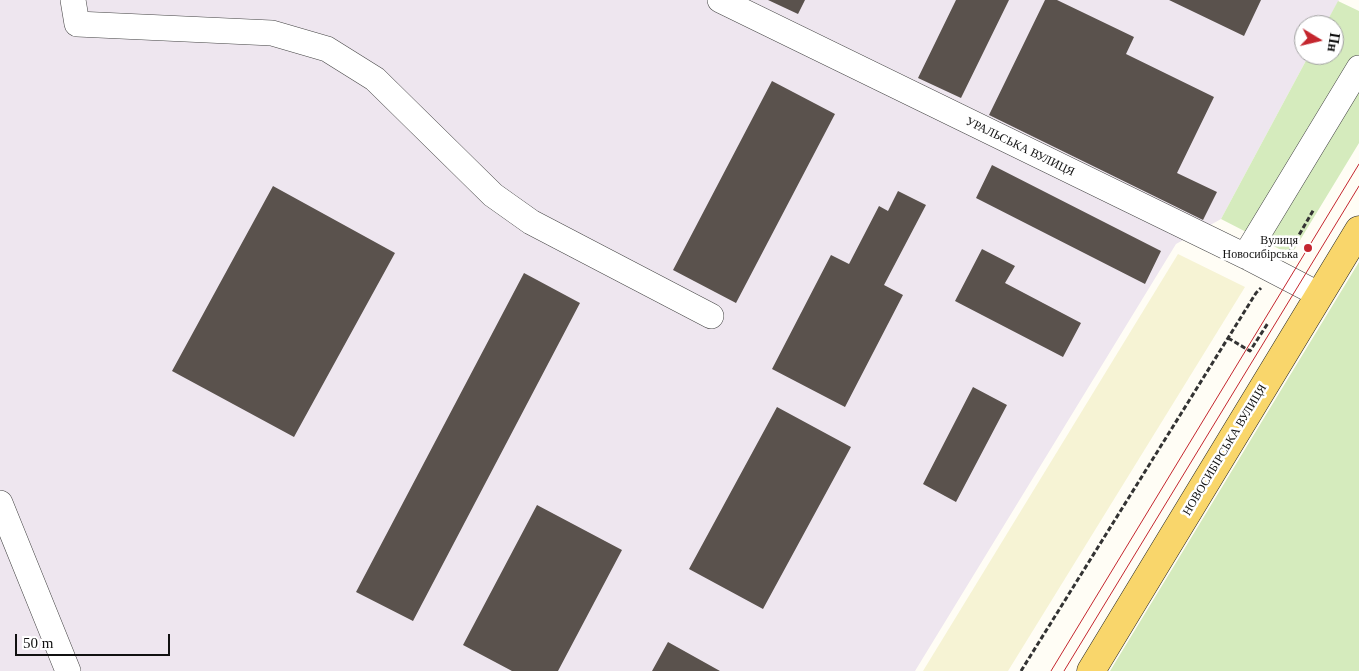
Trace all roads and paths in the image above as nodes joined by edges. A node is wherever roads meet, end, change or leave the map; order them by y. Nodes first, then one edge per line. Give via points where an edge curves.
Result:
1 (73, 0) edge
2 (720, 0) edge
3 (1359, 68) edge
4 (1314, 209) dead end
5 (1359, 230) edge
6 (1244, 256) junction
7 (1276, 272) junction
8 (1320, 295) junction
9 (711, 316) dead end
10 (1268, 323) dead end
11 (1228, 338) junction
12 (0, 503) edge
13 (68, 671) edge
14 (1021, 671) edge
15 (1091, 671) edge

1 - 9 street via 77,24 272,33 327,49 375,79 493,195 531,222
2 - 6 street, УРАЛЬСЬКА ВУЛИЦЯ
3 - 6 street
4 - 7 path
5 - 8 main road, НОВОСИБІРСЬКА ВУЛИЦЯ
6 - 7 street, УРАЛЬСЬКА ВУЛИЦЯ
7 - 8 street, УРАЛЬСЬКА ВУЛИЦЯ
7 - 11 path via 1256,293
8 - 15 main road, НОВОСИБІРСЬКА ВУЛИЦЯ
10 - 11 path via 1250,351
11 - 14 path
12 - 13 street

